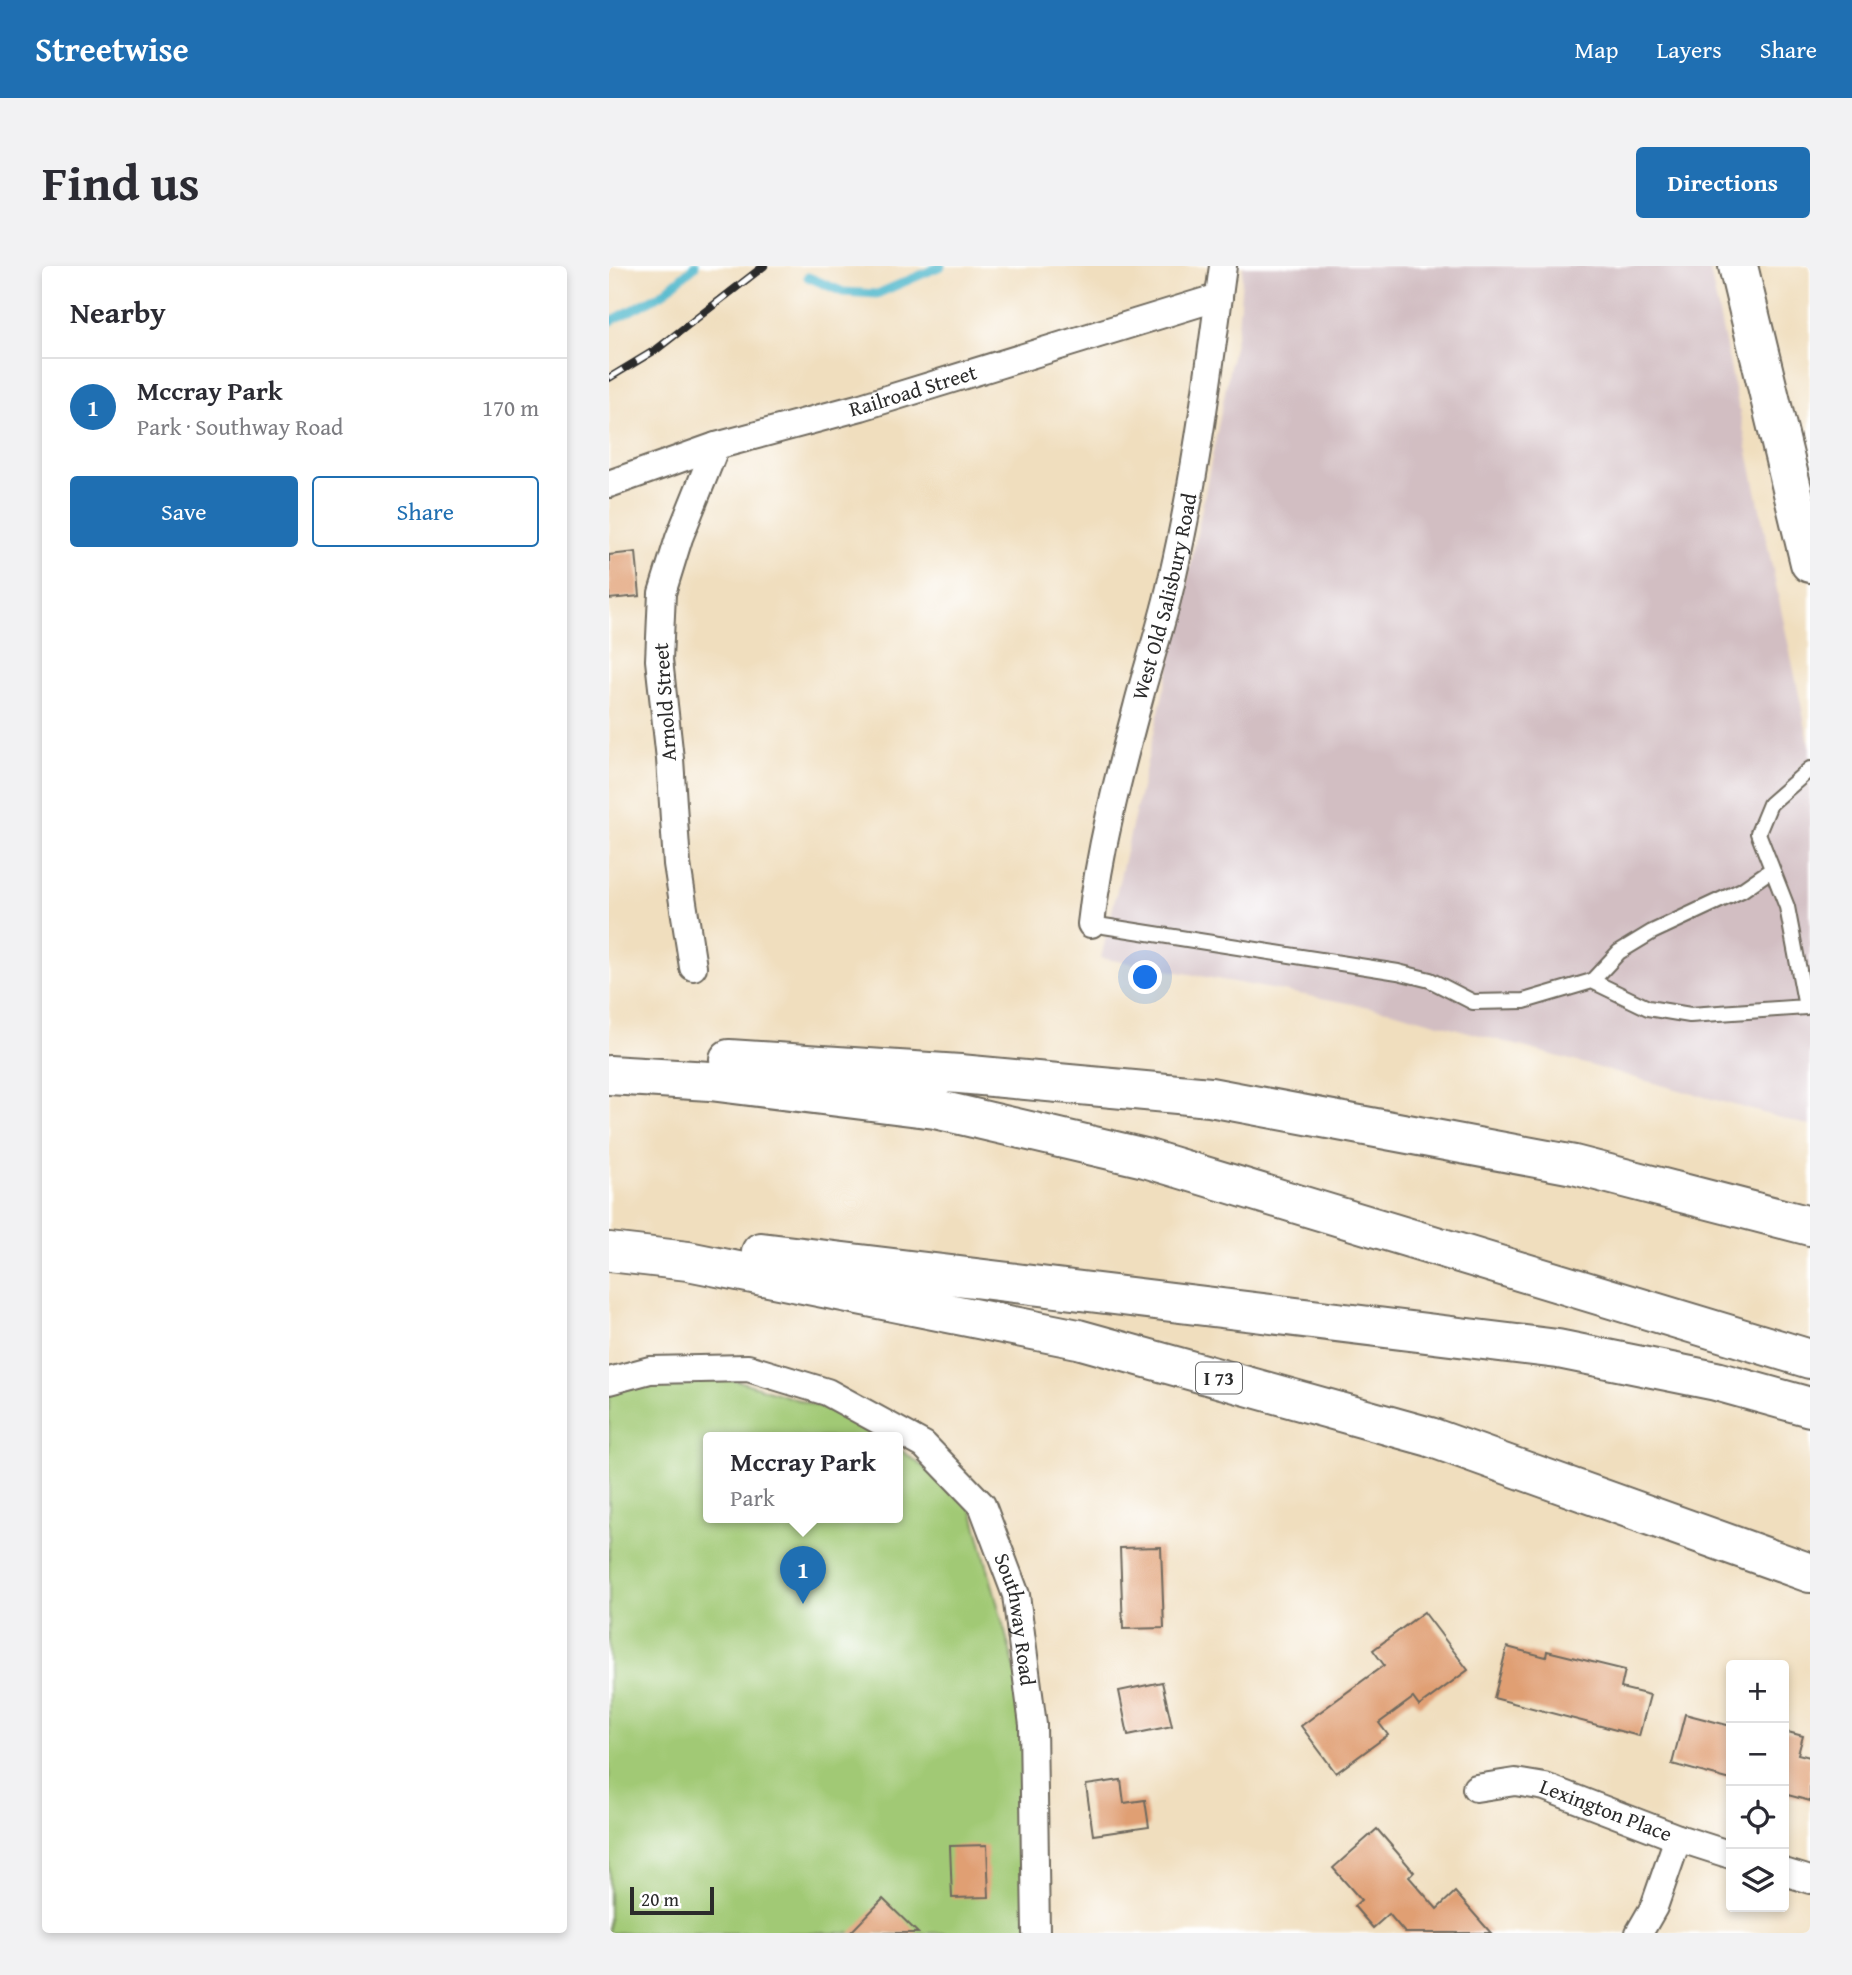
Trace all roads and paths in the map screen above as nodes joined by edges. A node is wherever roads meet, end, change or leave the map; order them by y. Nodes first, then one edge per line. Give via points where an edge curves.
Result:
1 (1223, 266) edge
2 (1738, 266) edge
3 (1219, 297) junction
4 (716, 446) junction
5 (609, 484) edge
6 (1810, 563) edge
7 (1810, 769) edge
8 (1771, 870) junction
9 (1090, 924) joint
10 (693, 967) dead end
11 (1592, 981) junction
12 (609, 1060) edge
13 (609, 1075) edge
14 (1810, 1226) edge
15 (609, 1239) edge
16 (609, 1252) edge
17 (1810, 1359) edge
18 (609, 1381) edge
19 (1810, 1408) edge
20 (900, 1432) edge
21 (903, 1434) edge
22 (1810, 1573) edge
23 (1476, 1788) dead end
24 (1678, 1838) junction
25 (1726, 1853) edge
26 (1789, 1874) edge
27 (1810, 1880) edge
28 (1036, 1933) edge
29 (1639, 1933) edge

1 - 3 street, West Old Salisbury Road
2 - 6 main road
3 - 4 street, Railroad Street via 861,407
3 - 9 street, West Old Salisbury Road via 1190,496 1172,583 1111,811
4 - 5 street, Railroad Street
4 - 10 street, Arnold Street via 679,538 661,606 659,660 677,864
7 - 8 lane via 1770,804 1758,833
8 - 11 lane via 1742,890 1619,952
8 - 11 lane via 1787,907 1806,1007 1690,1015 1647,1008
9 - 11 lane via 1398,972 1430,980 1473,1002 1524,1001
12 - 14 main road via 671,1056 905,1070 1210,1097 1574,1165
13 - 17 main road via 710,1081 935,1109 1145,1158
15 - 19 main road via 722,1247 1558,1349 1716,1381
16 - 22 main road, I 73 via 688,1261 1078,1339 1430,1437
18 - 20 street, Southway Road via 650,1370 748,1368 827,1392
21 - 28 street, Southway Road via 924,1445 982,1505 1016,1595 1033,1725
23 - 24 street, Lexington Place via 1514,1782 1545,1787
24 - 25 street, Lexington Place
24 - 29 street via 1654,1907
26 - 27 street

